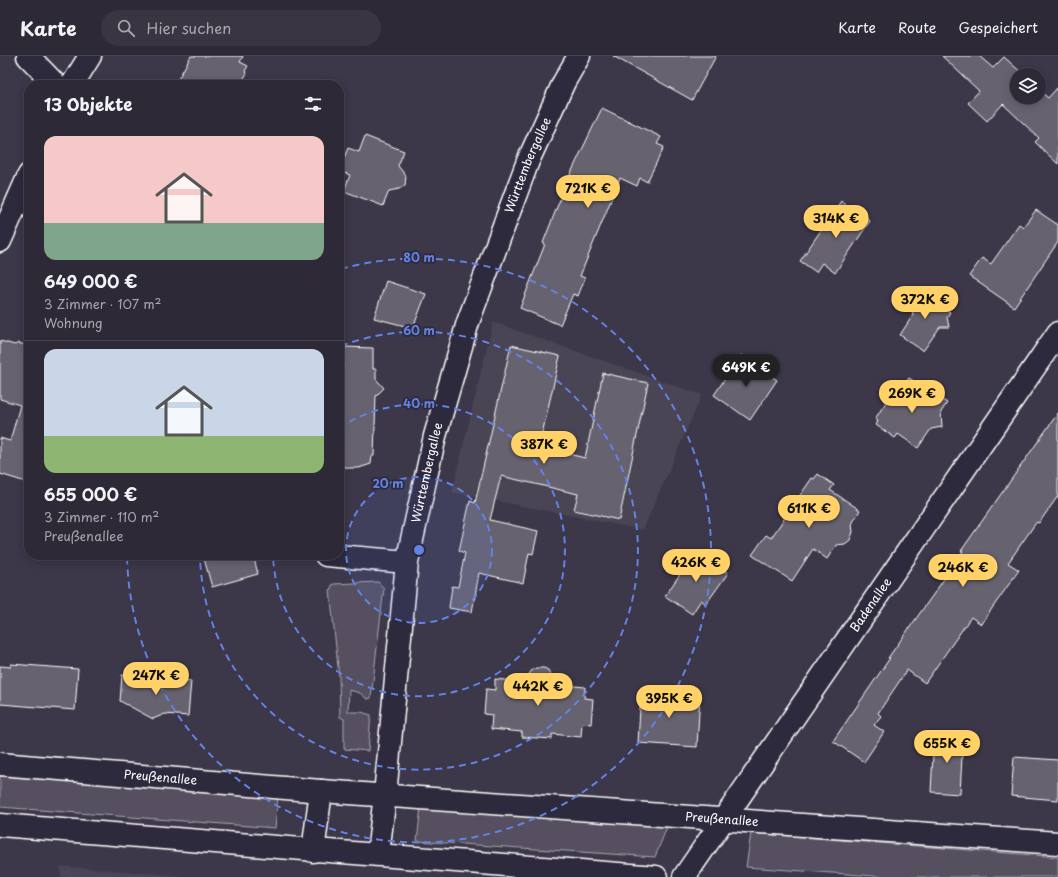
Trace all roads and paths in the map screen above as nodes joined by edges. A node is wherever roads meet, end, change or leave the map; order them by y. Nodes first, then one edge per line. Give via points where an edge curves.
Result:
1 (28, 56) edge
2 (90, 56) edge
3 (578, 56) edge
4 (51, 80) edge
5 (75, 80) edge
6 (24, 186) edge
7 (0, 241) edge
8 (1058, 333) edge
9 (344, 557) edge
10 (407, 562) junction
11 (0, 764) edge
12 (321, 791) junction
13 (386, 795) junction
14 (724, 818) junction
15 (0, 825) edge
16 (1058, 843) edge
17 (314, 851) junction
18 (378, 854) junction
19 (656, 877) edge
20 (684, 877) edge

1 - 4 street
2 - 5 street
3 - 10 street, Württembergallee via 528,160 468,322 435,436
6 - 7 street
8 - 14 street, Badenallee
9 - 10 street
10 - 13 street, Württembergallee
11 - 12 street, Preußenallee
12 - 13 street, Preußenallee
12 - 17 street
13 - 14 street, Preußenallee
13 - 18 street
14 - 16 street, Preußenallee
14 - 20 street, Badenallee
15 - 17 street
17 - 18 street
18 - 19 street

